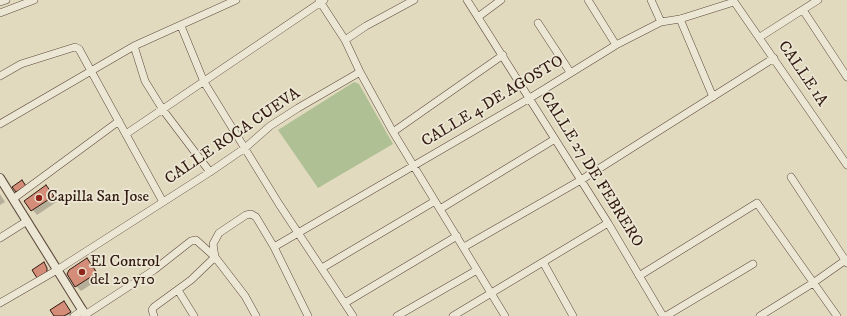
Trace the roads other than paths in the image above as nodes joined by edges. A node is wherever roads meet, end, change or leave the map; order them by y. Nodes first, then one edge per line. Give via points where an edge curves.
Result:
1 (6, 0) edge
2 (34, 0) edge
3 (236, 0) edge
4 (414, 0) edge
5 (467, 0) edge
6 (501, 0) edge
7 (588, 0) edge
8 (651, 0) edge
9 (818, 0) edge
10 (321, 1) edge
11 (734, 1) edge
12 (0, 2) edge
13 (803, 10) junction
14 (0, 13) edge
15 (478, 17) junction
16 (680, 19) junction
17 (661, 22) junction
18 (538, 23) dead end
19 (181, 26) junction
20 (760, 37) junction
21 (345, 40) junction
22 (616, 45) junction
23 (134, 46) junction
24 (503, 55) junction
25 (774, 58) junction
26 (91, 71) junction
27 (360, 72) junction
28 (570, 72) junction
29 (0, 76) edge
30 (847, 77) edge
31 (204, 82) junction
32 (713, 97) junction
33 (530, 98) junction
34 (163, 110) junction
35 (119, 121) junction
36 (0, 124) edge
37 (393, 132) junction
38 (126, 134) junction
39 (556, 139) junction
40 (245, 148) junction
41 (847, 165) edge
42 (414, 166) junction
43 (210, 172) junction
44 (792, 177) dead end
45 (0, 178) edge
46 (581, 180) junction
47 (13, 199) junction
48 (435, 201) junction
49 (163, 202) junction
50 (440, 209) junction
51 (27, 221) junction
52 (608, 223) junction
53 (299, 233) junction
54 (457, 236) junction
55 (0, 238) edge
56 (274, 247) junction
57 (464, 247) junction
58 (215, 257) junction
59 (846, 261) edge
60 (543, 262) junction
61 (753, 264) dead end
62 (322, 268) junction
63 (57, 270) junction
64 (476, 270) junction
65 (639, 276) junction
66 (813, 283) junction
67 (178, 290) junction
68 (490, 293) junction
69 (0, 303) edge
70 (345, 303) junction
71 (85, 314) edge
72 (74, 316) edge
73 (154, 316) edge
74 (194, 316) edge
75 (256, 316) edge
76 (308, 316) edge
77 (353, 316) edge
78 (397, 316) edge
79 (453, 316) edge
80 (505, 316) edge
81 (573, 316) edge
82 (663, 316) edge
83 (666, 316) edge
84 (760, 316) edge
85 (837, 316) edge

1 - 12 street
2 - 14 street
3 - 19 street
4 - 21 street
5 - 15 street, CALLE 27 DE FEBRERO
6 - 15 street
7 - 22 street
8 - 17 street
9 - 13 street
10 - 21 street
10 - 31 street
11 - 16 street, CALLE 4 DE AGOSTO
11 - 20 street, CALLE 1A
13 - 20 street
13 - 30 street
15 - 24 street, CALLE 27 DE FEBRERO
16 - 17 street, CALLE 4 DE AGOSTO
16 - 32 street
17 - 22 street, CALLE 4 DE AGOSTO
18 - 28 street
19 - 23 street
19 - 31 street
20 - 25 street, CALLE 1A
21 - 27 street
22 - 28 street, CALLE 4 DE AGOSTO
23 - 26 street
23 - 34 street via 145,81
24 - 33 street, CALLE 27 DE FEBRERO
24 - 37 street
25 - 32 street
25 - 41 street, CALLE 1A
26 - 29 street via 82,52 75,47 20,64
26 - 35 street
26 - 36 street
27 - 37 street
27 - 40 street, CALLE ROCA CUEVA via 270,126
28 - 33 street, CALLE 4 DE AGOSTO
31 - 34 street
31 - 40 street
32 - 46 street
33 - 39 street, CALLE 27 DE FEBRERO
33 - 42 street, CALLE 4 DE AGOSTO
34 - 38 street
34 - 43 street
35 - 38 street
35 - 47 street
37 - 42 street
38 - 49 street
39 - 46 street, CALLE 27 DE FEBRERO
39 - 50 street
40 - 43 street, CALLE ROCA CUEVA
40 - 53 street
42 - 48 street
42 - 53 street, CALLE 4 DE AGOSTO
43 - 49 street, CALLE ROCA CUEVA
44 - 59 street
45 - 47 street
46 - 52 street, CALLE 27 DE FEBRERO
46 - 57 street
47 - 51 street
48 - 50 street
48 - 62 street
49 - 63 street, CALLE ROCA CUEVA
50 - 54 street
51 - 55 street
51 - 63 street
52 - 60 street
52 - 65 street, CALLE 27 DE FEBRERO
53 - 56 street, CALLE 4 DE AGOSTO
53 - 62 street
54 - 57 street
54 - 70 street
56 - 58 street via 256,217 252,214 246,215 220,233 213,244
56 - 76 street
57 - 64 street
58 - 67 street
58 - 71 street via 196,240 191,241 154,270
58 - 75 street
59 - 66 street
60 - 68 street
60 - 81 street
61 - 83 street
62 - 70 street
63 - 69 street, CALLE ROCA CUEVA
63 - 71 street
64 - 68 street
64 - 78 street
65 - 66 street via 757,203
65 - 82 street, CALLE 27 DE FEBRERO
66 - 84 street
66 - 85 street
67 - 73 street via 154,307
67 - 74 street
68 - 79 street
68 - 80 street
70 - 77 street
71 - 72 street

